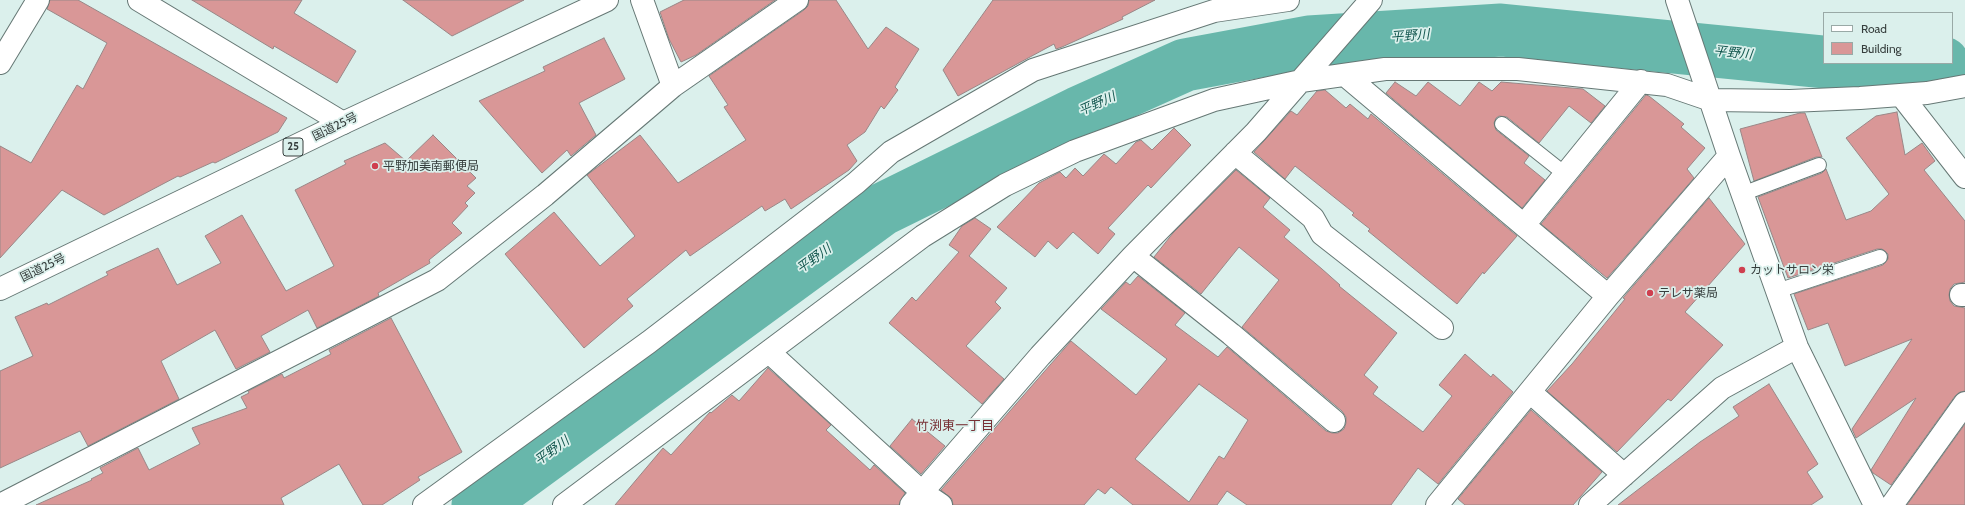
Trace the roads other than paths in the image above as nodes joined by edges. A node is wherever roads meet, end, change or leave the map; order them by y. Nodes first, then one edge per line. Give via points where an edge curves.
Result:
1 (38, 0) edge
2 (139, 0) edge
3 (607, 0) edge
4 (642, 0) edge
5 (797, 0) edge
6 (1288, 0) edge
7 (1371, 0) edge
8 (1677, 0) edge
9 (0, 63) edge
10 (1305, 75) junction
11 (1345, 75) junction
12 (1641, 81) junction
13 (673, 86) junction
14 (1965, 86) edge
15 (1900, 95) junction
16 (1711, 100) junction
17 (343, 123) junction
18 (1502, 124) dead end
19 (1235, 153) junction
20 (1729, 156) junction
21 (1819, 165) dead end
22 (1565, 174) junction
23 (1965, 177) edge
24 (1742, 194) junction
25 (1524, 225) junction
26 (1133, 256) junction
27 (1880, 257) dead end
28 (0, 289) edge
29 (1777, 291) junction
30 (1608, 296) junction
31 (1442, 328) dead end
32 (1797, 346) junction
33 (769, 352) junction
34 (1530, 392) junction
35 (1965, 403) edge
36 (1334, 421) dead end
37 (1624, 475) junction
38 (916, 498) edge
39 (0, 505) edge
40 (424, 505) edge
41 (564, 505) edge
42 (941, 505) edge
43 (1437, 505) edge
44 (1590, 505) edge
45 (1875, 505) edge
46 (1892, 505) edge

1 - 9 main road
2 - 17 main road
3 - 17 main road, 国道25号 / 25
4 - 13 main road
5 - 13 main road
6 - 40 main road via 1214,11 1033,70 891,152 856,183 649,342
7 - 10 main road
8 - 16 main road
10 - 11 main road
10 - 19 main road
10 - 33 main road via 1214,100 1150,123 1075,152 1005,185 923,236
11 - 12 main road via 1385,69 1518,69
11 - 25 main road
12 - 16 main road via 1667,85
12 - 22 main road
13 - 39 main road via 545,195 436,280
14 - 15 main road
15 - 16 main road via 1790,101
15 - 23 main road
16 - 20 main road
17 - 28 main road, 国道25号 / 25
18 - 22 lane
19 - 26 main road
19 - 31 main road via 1314,218 1322,234
20 - 24 main road
20 - 30 main road
21 - 24 lane
22 - 25 main road
24 - 29 main road
25 - 30 main road
26 - 36 main road
26 - 38 main road via 1040,356
27 - 29 lane
29 - 32 main road
30 - 34 main road
32 - 37 main road via 1722,388
32 - 45 main road
33 - 38 main road
33 - 41 main road
34 - 37 main road
34 - 43 main road
35 - 46 main road
37 - 44 main road
38 - 42 main road

